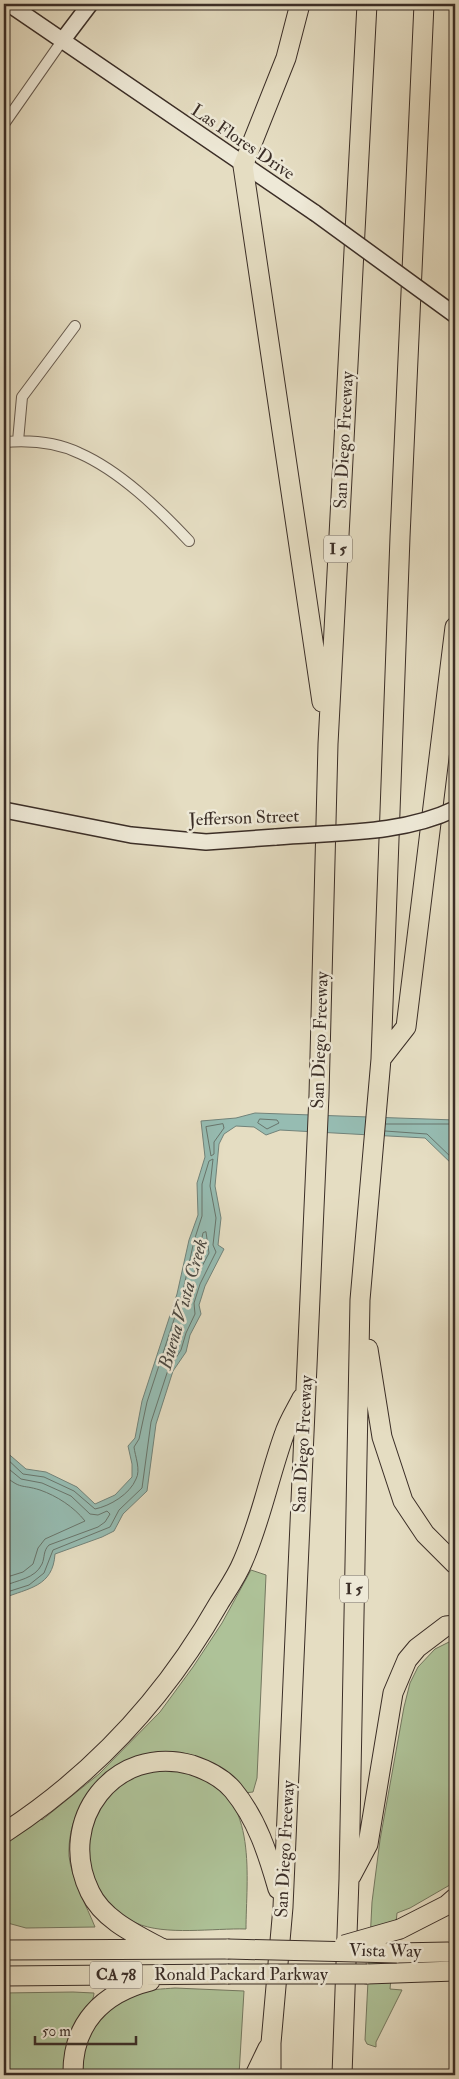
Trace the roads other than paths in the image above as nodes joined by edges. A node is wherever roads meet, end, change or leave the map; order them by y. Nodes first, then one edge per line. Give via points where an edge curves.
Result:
1 (9, 4) edge
2 (90, 4) edge
3 (300, 4) edge
4 (367, 4) edge
5 (424, 4) edge
6 (62, 41) junction
7 (4, 124) edge
8 (244, 166) junction
9 (455, 315) edge
10 (75, 326) dead end
11 (18, 441) junction
12 (4, 442) edge
13 (189, 542) dead end
14 (455, 627) edge
15 (328, 744) junction
16 (455, 809) edge
17 (4, 810) edge
18 (382, 1059) junction
19 (360, 1300) junction
20 (305, 1392) junction
21 (455, 1564) edge
22 (455, 1624) edge
23 (4, 1833) edge
24 (349, 1879) junction
25 (455, 1898) edge
26 (282, 1907) junction
27 (163, 1949) junction
28 (4, 1950) edge
29 (316, 1950) junction
30 (451, 1952) edge
31 (453, 1971) edge
32 (180, 1975) junction
33 (4, 1976) edge
34 (271, 2043) junction
35 (73, 2075) edge
36 (255, 2075) edge
37 (271, 2075) edge
38 (342, 2075) edge

1 - 6 street, Las Flores Drive
2 - 6 street
3 - 8 highway via 286,58
4 - 15 highway, San Diego Freeway / I 5
5 - 18 highway, I 5 via 400,537
6 - 7 street
6 - 8 street, Las Flores Drive
8 - 9 street, Las Flores Drive, bridge via 315,213
8 - 15 highway
10 - 11 street via 22,397
11 - 12 street
11 - 13 street via 29,440 78,452 159,509
14 - 18 highway via 406,1027
15 - 20 highway, San Diego Freeway / I 5 via 320,1095
16 - 17 street, Jefferson Street, bridge via 400,827 206,842 131,835
18 - 19 highway, I 5
19 - 21 highway via 382,1437 403,1501 425,1534
19 - 24 highway, I 5
20 - 23 highway via 284,1434 255,1532 242,1564 200,1636 173,1675 106,1751 66,1788
20 - 26 highway, San Diego Freeway / I 5
22 - 24 highway via 446,1626 417,1648 407,1660 393,1693 368,1844
24 - 38 highway, I 5
25 - 29 highway, bridge via 400,1929
26 - 27 highway via 258,1829 233,1790 221,1778 179,1762 157,1761 135,1766 101,1790 82,1825 78,1847 90,1893 105,1912 119,1924
26 - 34 highway, San Diego Freeway / I 5
27 - 28 highway, Ronald Packard Parkway / CA 78
27 - 29 highway, Ronald Packard Parkway / CA 78, bridge
29 - 30 highway, Vista Way, bridge
31 - 32 highway, Ronald Packard Parkway / CA 78, bridge
32 - 33 highway, Ronald Packard Parkway / CA 78
32 - 35 highway via 129,1986 110,1997 90,2017 80,2034
34 - 36 highway
34 - 37 highway, San Diego Freeway / I 5

